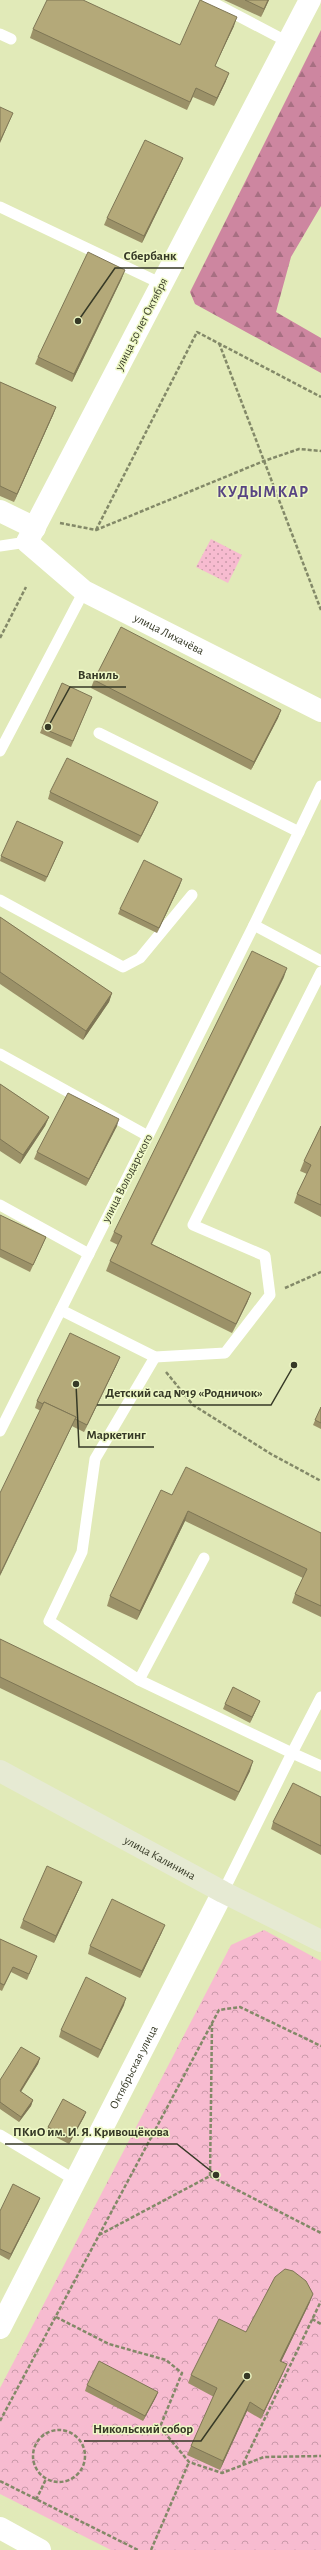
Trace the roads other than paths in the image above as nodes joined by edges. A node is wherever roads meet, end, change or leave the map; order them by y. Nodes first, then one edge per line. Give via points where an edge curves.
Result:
1 (208, 0) edge
2 (310, 0) edge
3 (0, 34) edge
4 (11, 39) dead end
5 (288, 42) junction
6 (0, 207) edge
7 (162, 284) junction
8 (0, 511) edge
9 (34, 529) junction
10 (0, 546) edge
11 (84, 591) junction
12 (321, 711) edge
13 (99, 733) dead end
14 (0, 751) edge
15 (321, 786) edge
16 (299, 832) junction
17 (192, 895) dead end
18 (0, 900) edge
19 (254, 924) junction
20 (321, 961) edge
21 (321, 972) edge
22 (0, 1054) edge
23 (148, 1136) junction
24 (0, 1205) edge
25 (89, 1254) junction
26 (61, 1310) junction
27 (155, 1358) junction
28 (0, 1431) edge
29 (204, 1558) dead end
30 (139, 1680) junction
31 (321, 1697) edge
32 (292, 1753) junction
33 (321, 1766) edge
34 (0, 1771) edge
35 (223, 1892) junction
36 (321, 1941) edge
37 (0, 2135) edge
38 (75, 2180) junction
39 (0, 2328) edge
40 (0, 2528) edge
41 (40, 2550) edge

1 - 5 lane
2 - 5 street, улица 50 лет Октября
3 - 4 lane
5 - 7 street, улица 50 лет Октября
6 - 7 lane
7 - 9 street, улица 50 лет Октября
8 - 9 street, улица Лихачёва
9 - 10 lane
9 - 11 street, улица Лихачёва
11 - 12 street, улица Лихачёва
11 - 14 lane
13 - 16 lane
15 - 16 lane, улица Володарского
16 - 19 lane, улица Володарского
17 - 18 lane via 140,958 124,967
19 - 20 lane
19 - 23 lane, улица Володарского
21 - 27 lane via 193,1225 264,1256 270,1295 225,1353
22 - 23 lane
23 - 25 lane, улица Володарского
24 - 25 lane
25 - 26 lane, улица Володарского
26 - 27 lane
26 - 28 lane, улица Володарского
27 - 30 lane via 96,1459 82,1552 49,1621
29 - 30 lane
30 - 32 lane
31 - 32 lane
32 - 33 lane
32 - 35 lane
34 - 35 main road, улица Калинина
35 - 36 main road, улица Калинина
35 - 38 street, Октябрьская улица
37 - 38 lane
38 - 39 street, Октябрьская улица
40 - 41 street

